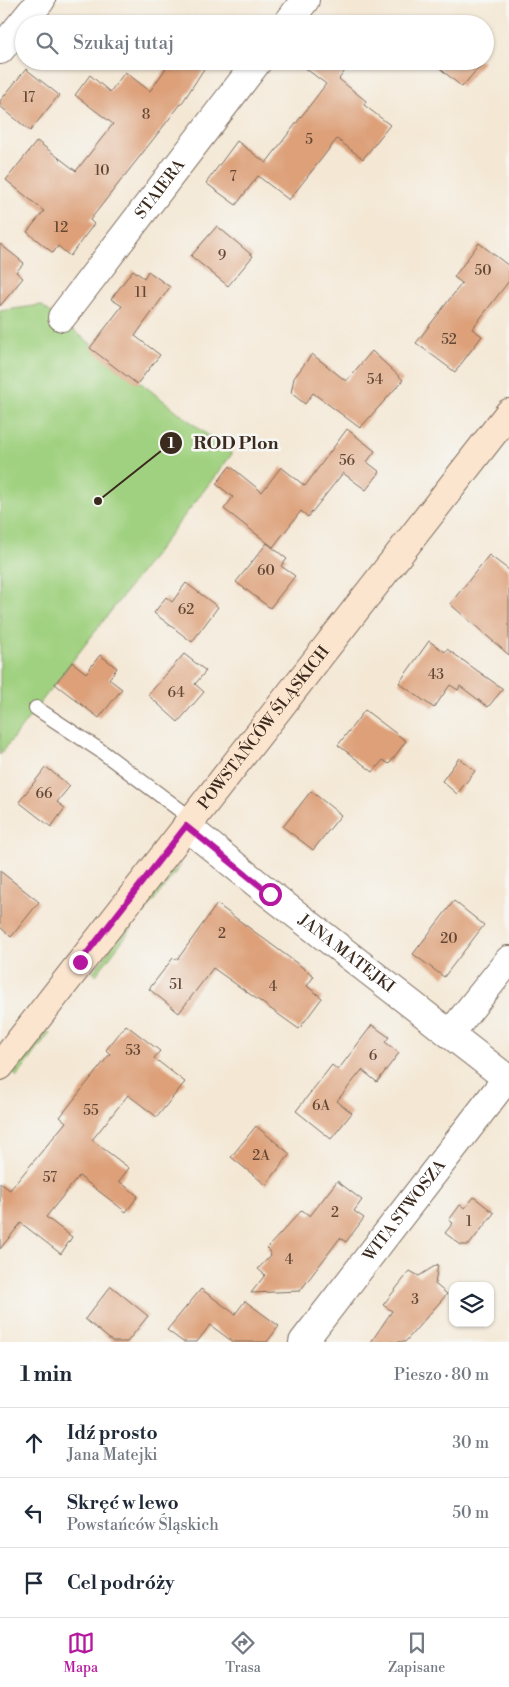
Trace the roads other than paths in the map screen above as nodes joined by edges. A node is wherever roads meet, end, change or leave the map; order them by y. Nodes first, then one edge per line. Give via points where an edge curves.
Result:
1 (40, 0) edge
2 (305, 0) edge
3 (28, 15) edge
4 (294, 15) edge
5 (15, 31) edge
6 (0, 50) edge
7 (251, 70) edge
8 (62, 317) dead end
9 (509, 413) edge
10 (36, 708) dead end
11 (189, 822) junction
12 (509, 960) edge
13 (450, 1034) junction
14 (0, 1066) edge
15 (508, 1079) edge
16 (303, 1342) edge

1 - 3 street
2 - 4 street
5 - 6 street
7 - 8 street, STAIERA
9 - 11 street, POWSTAŃCÓW ŚLĄSKICH
10 - 11 lane via 101,751
11 - 13 street, JANA MATEJKI via 270,894
11 - 14 street, POWSTAŃCÓW ŚLĄSKICH
12 - 13 street
13 - 15 street, JANA MATEJKI
15 - 16 street, WITA STWOSZA

